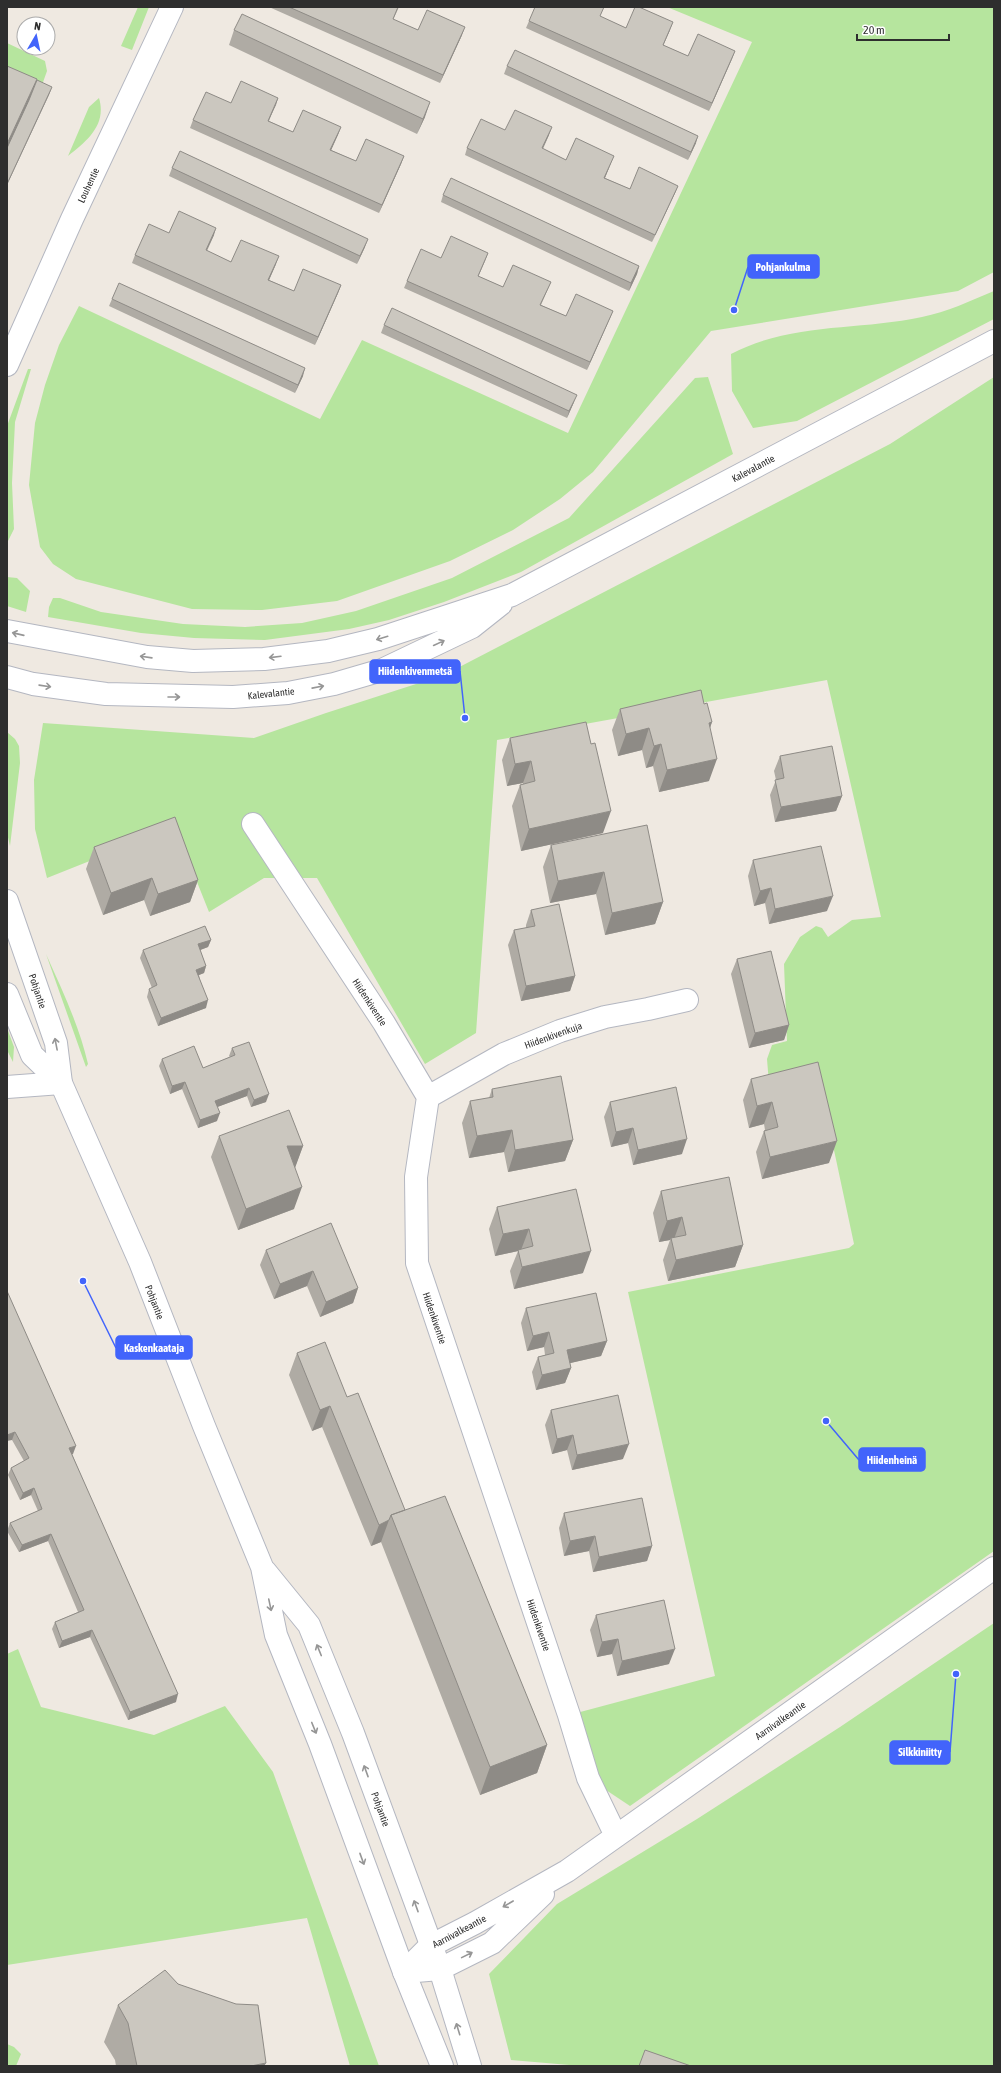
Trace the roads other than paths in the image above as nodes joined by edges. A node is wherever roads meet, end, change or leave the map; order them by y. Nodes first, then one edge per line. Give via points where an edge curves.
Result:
1 (172, 7) edge
2 (994, 341) edge
3 (7, 365) edge
4 (512, 595) junction
5 (7, 631) edge
6 (7, 677) edge
7 (253, 824) dead end
8 (7, 901) edge
9 (7, 994) edge
10 (687, 1000) dead end
11 (61, 1083) junction
12 (7, 1087) edge
13 (428, 1098) junction
14 (262, 1567) junction
15 (994, 1568) edge
16 (616, 1836) junction
17 (566, 1871) junction
18 (430, 1946) junction
19 (440, 1969) junction
20 (404, 1972) junction
21 (442, 2066) edge
22 (470, 2066) edge

1 - 3 main road, Louhentie via 72,219
2 - 4 main road, Kalevalantie
4 -> 5 main road, Kalevalantie via 378,639 328,651 264,659 193,661 147,657
6 -> 4 main road, Kalevalantie via 33,684 106,694 233,697 288,693 334,684 382,670 472,627
7 - 13 main road, Hiidenkiventie via 384,1023
11 -> 8 main road, Pohjantie via 56,1043
9 - 11 main road, Pohjantie via 32,1055
10 - 13 main road, Hiidenkivenkuja via 604,1017 560,1031 504,1054
11 - 12 main road
11 - 14 main road, Pohjantie via 140,1262
13 - 16 main road, Hiidenkiventie via 416,1177 417,1264 588,1778
18 -> 14 main road, Pohjantie via 353,1733 308,1625
14 -> 20 main road, Pohjantie via 276,1635 323,1751
15 - 16 main road, Aarnivalkeantie
16 - 17 main road, Aarnivalkeantie
17 -> 18 main road, Aarnivalkeantie
19 -> 17 main road, Aarnivalkeantie via 492,1943
18 - 19 main road, Pohjantie
18 - 20 main road, Aarnivalkeantie
19 - 20 main road, Aarnivalkeantie
22 -> 19 main road, Pohjantie
20 - 21 main road, Pohjantie

